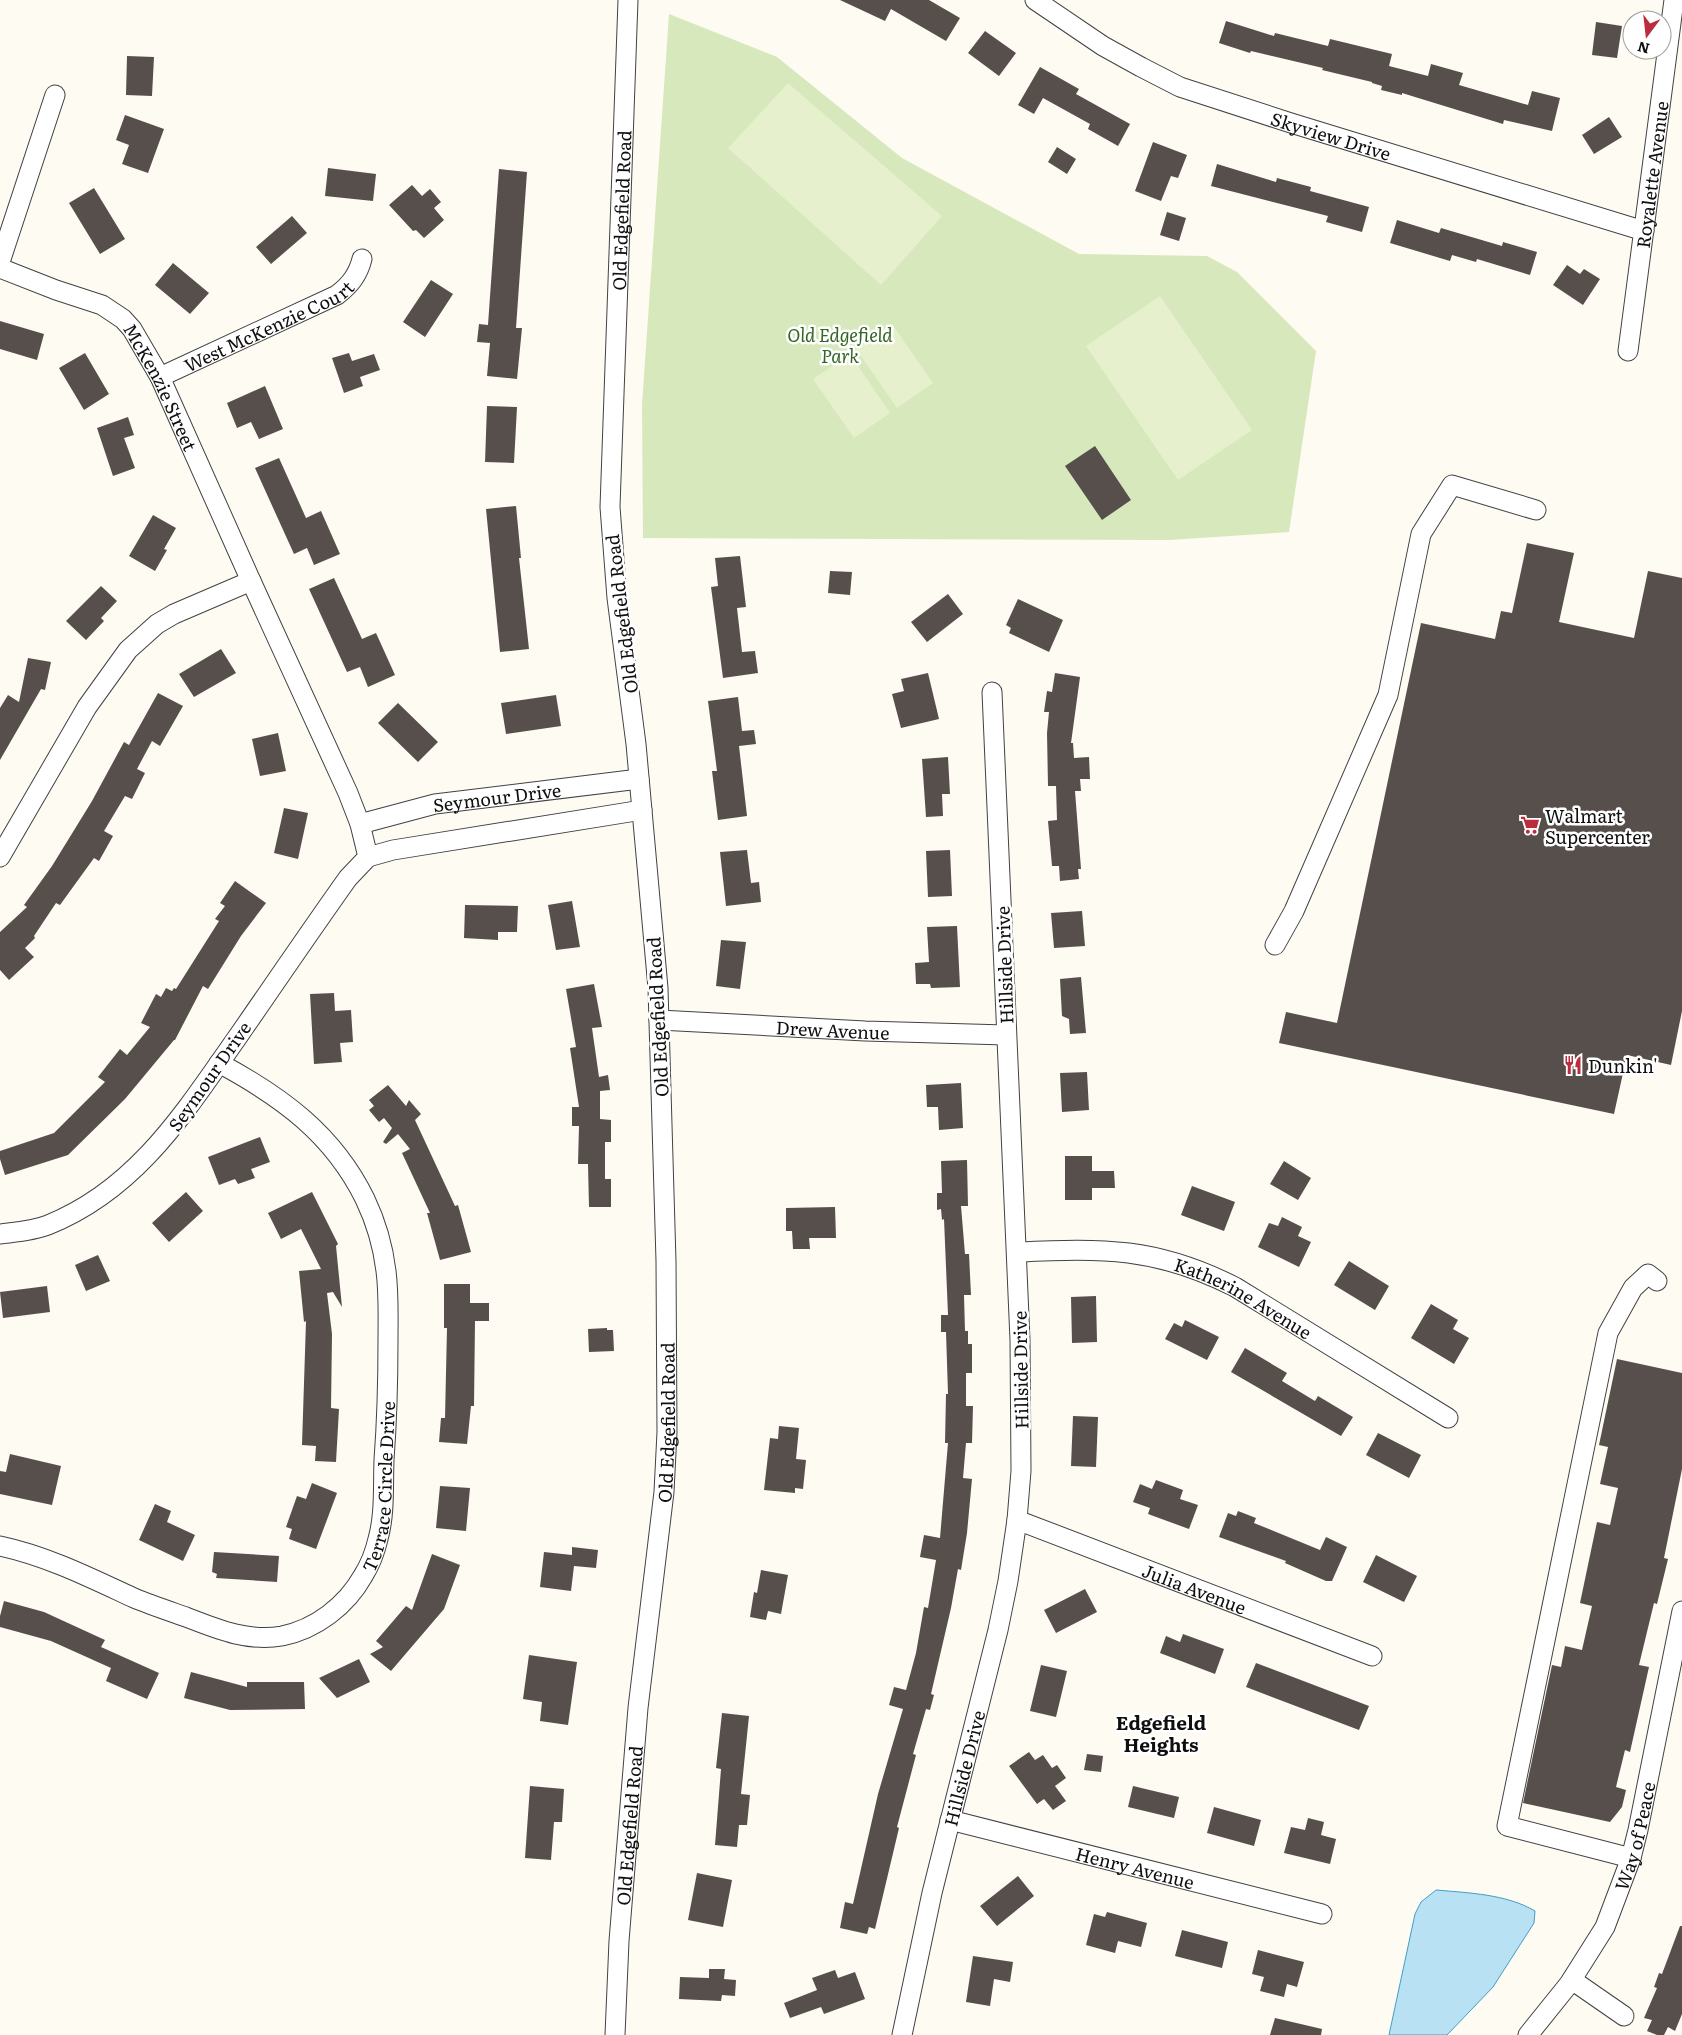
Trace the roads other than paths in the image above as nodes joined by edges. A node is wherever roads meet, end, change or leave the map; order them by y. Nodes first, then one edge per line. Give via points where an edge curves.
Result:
1 (628, 0) edge
2 (1035, 0) edge
3 (1674, 0) edge
4 (56, 95) dead end
5 (1644, 231) junction
6 (362, 259) dead end
7 (0, 262) edge
8 (0, 268) edge
9 (1628, 351) dead end
10 (160, 377) junction
11 (1536, 510) dead end
12 (251, 581) junction
13 (992, 692) dead end
14 (640, 779) junction
15 (642, 810) junction
16 (360, 824) junction
17 (0, 857) edge
18 (368, 857) junction
19 (1275, 945) dead end
20 (659, 1020) junction
21 (1006, 1035) junction
22 (219, 1063) junction
23 (0, 1234) edge
24 (1017, 1252) junction
25 (1658, 1281) dead end
26 (1448, 1418) dead end
27 (1017, 1520) junction
28 (0, 1546) edge
29 (1682, 1612) edge
30 (1372, 1656) dead end
31 (950, 1820) junction
32 (1631, 1858) junction
33 (1322, 1914) dead end
34 (1572, 1980) junction
35 (1624, 2016) dead end
36 (615, 2035) edge
37 (902, 2035) edge
38 (1528, 2035) edge

1 - 14 street, Old Edgefield Road via 610,508 612,553
2 - 5 street, Skyview Drive via 1103,46 1180,86
3 - 5 street, Royalette Avenue
4 - 7 street
5 - 9 street, Royalette Avenue
6 - 10 street, West McKenzie Court via 354,278 337,295
8 - 10 street, McKenzie Street via 102,304 113,311 132,329
10 - 12 street, McKenzie Street
11 - 19 street via 1452,485 1422,534 1388,695 1294,911
12 - 16 street, McKenzie Street
12 - 17 street via 174,614 157,624 128,650 87,707
13 - 21 street, Hillside Drive
14 - 15 street, Old Edgefield Road
14 - 16 street, Seymour Drive via 435,804
15 - 18 street, Seymour Drive via 393,850
15 - 20 street, Old Edgefield Road
16 - 18 street
18 - 22 street, Seymour Drive via 348,878
20 - 21 street, Drew Avenue
20 - 36 street, Old Edgefield Road via 667,1432 663,1502 638,1718 619,1941
21 - 24 street, Hillside Drive
22 - 23 street, Seymour Drive via 174,1128 151,1153 101,1196 48,1225
22 - 28 street, Terrace Circle Drive via 272,1094 315,1129 341,1158 376,1224 388,1298 388,1404 381,1525 372,1558 354,1591 329,1615 282,1636 248,1637 231,1634 137,1599 42,1558
24 - 26 street, Katherine Avenue via 1114,1250 1184,1264 1210,1274
24 - 27 street, Hillside Drive via 1021,1452
25 - 32 street via 1648,1274 1633,1288 1608,1333 1507,1826
27 - 30 street, Julia Avenue
27 - 31 street, Hillside Drive via 998,1630
29 - 32 street, Way of Peace
31 - 33 street, Henry Avenue
31 - 37 street, Hillside Drive
32 - 34 street, Way of Peace via 1605,1927
34 - 35 street
34 - 38 street, Way of Peace

